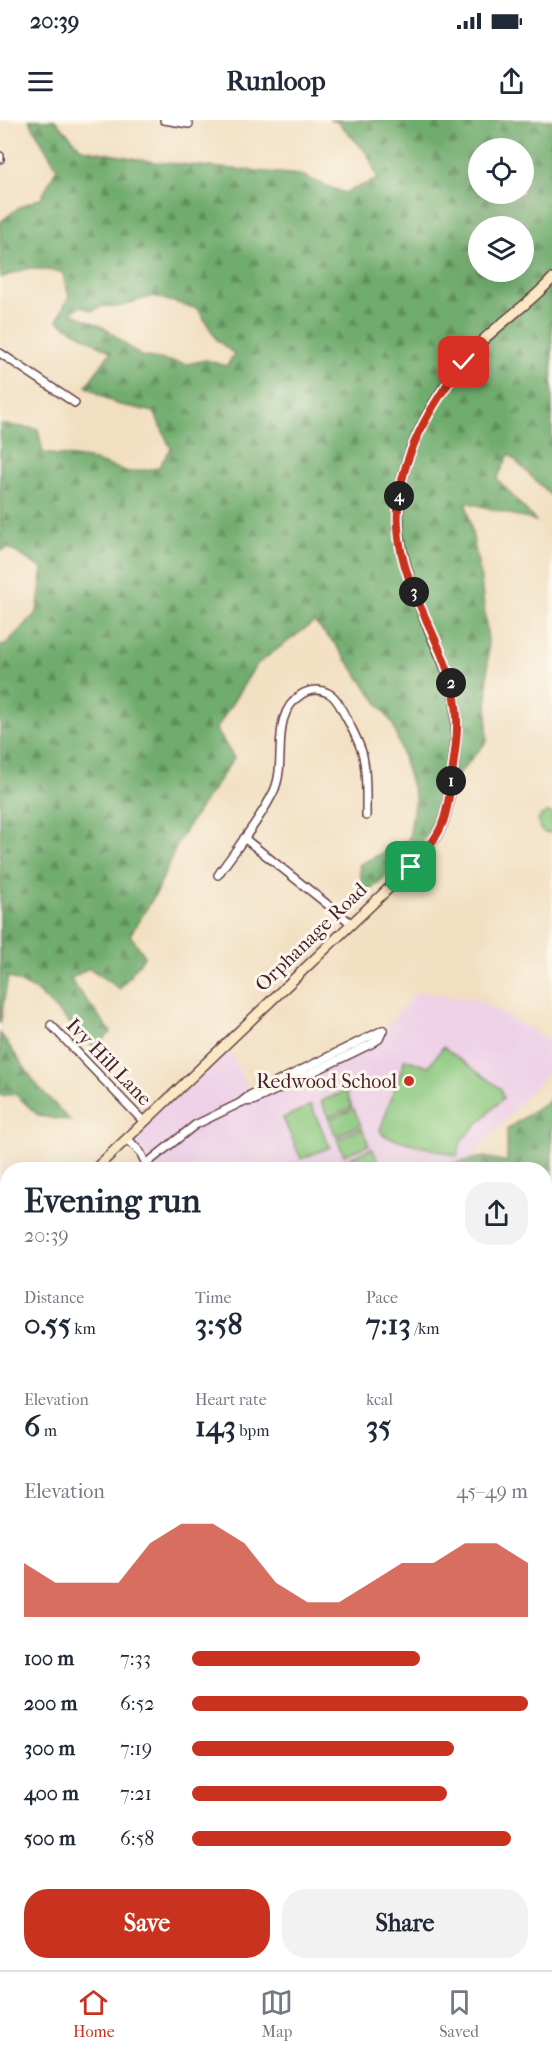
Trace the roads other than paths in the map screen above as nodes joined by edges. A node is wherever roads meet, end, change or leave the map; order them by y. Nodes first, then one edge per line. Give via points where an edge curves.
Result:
1 (164, 120) edge
2 (189, 123) dead end
3 (552, 279) edge
4 (0, 353) edge
5 (75, 403) dead end
6 (366, 816) dead end
7 (244, 838) junction
8 (218, 875) dead end
9 (352, 924) junction
10 (51, 1024) dead end
11 (240, 1103) junction
12 (144, 1122) junction
13 (127, 1138) junction
14 (102, 1162) edge
15 (145, 1162) edge
16 (153, 1162) edge

1 - 2 street
3 - 9 main road, Orphanage Road via 464,362 438,398 406,463 399,494 399,542 411,586 448,675 457,712 456,743 444,824 426,852
4 - 5 street
6 - 7 street via 365,766 356,737 333,696 321,690 310,691 299,696 283,721 279,776
7 - 8 street
7 - 9 street
9 - 12 main road, Orphanage Road
10 - 12 street, Ivy Hill Lane
11 - 11 street via 253,1101 371,1044 383,1030
11 - 16 street via 195,1125
12 - 13 main road, Orphanage Road
13 - 14 main road, Orphanage Road
13 - 15 street

